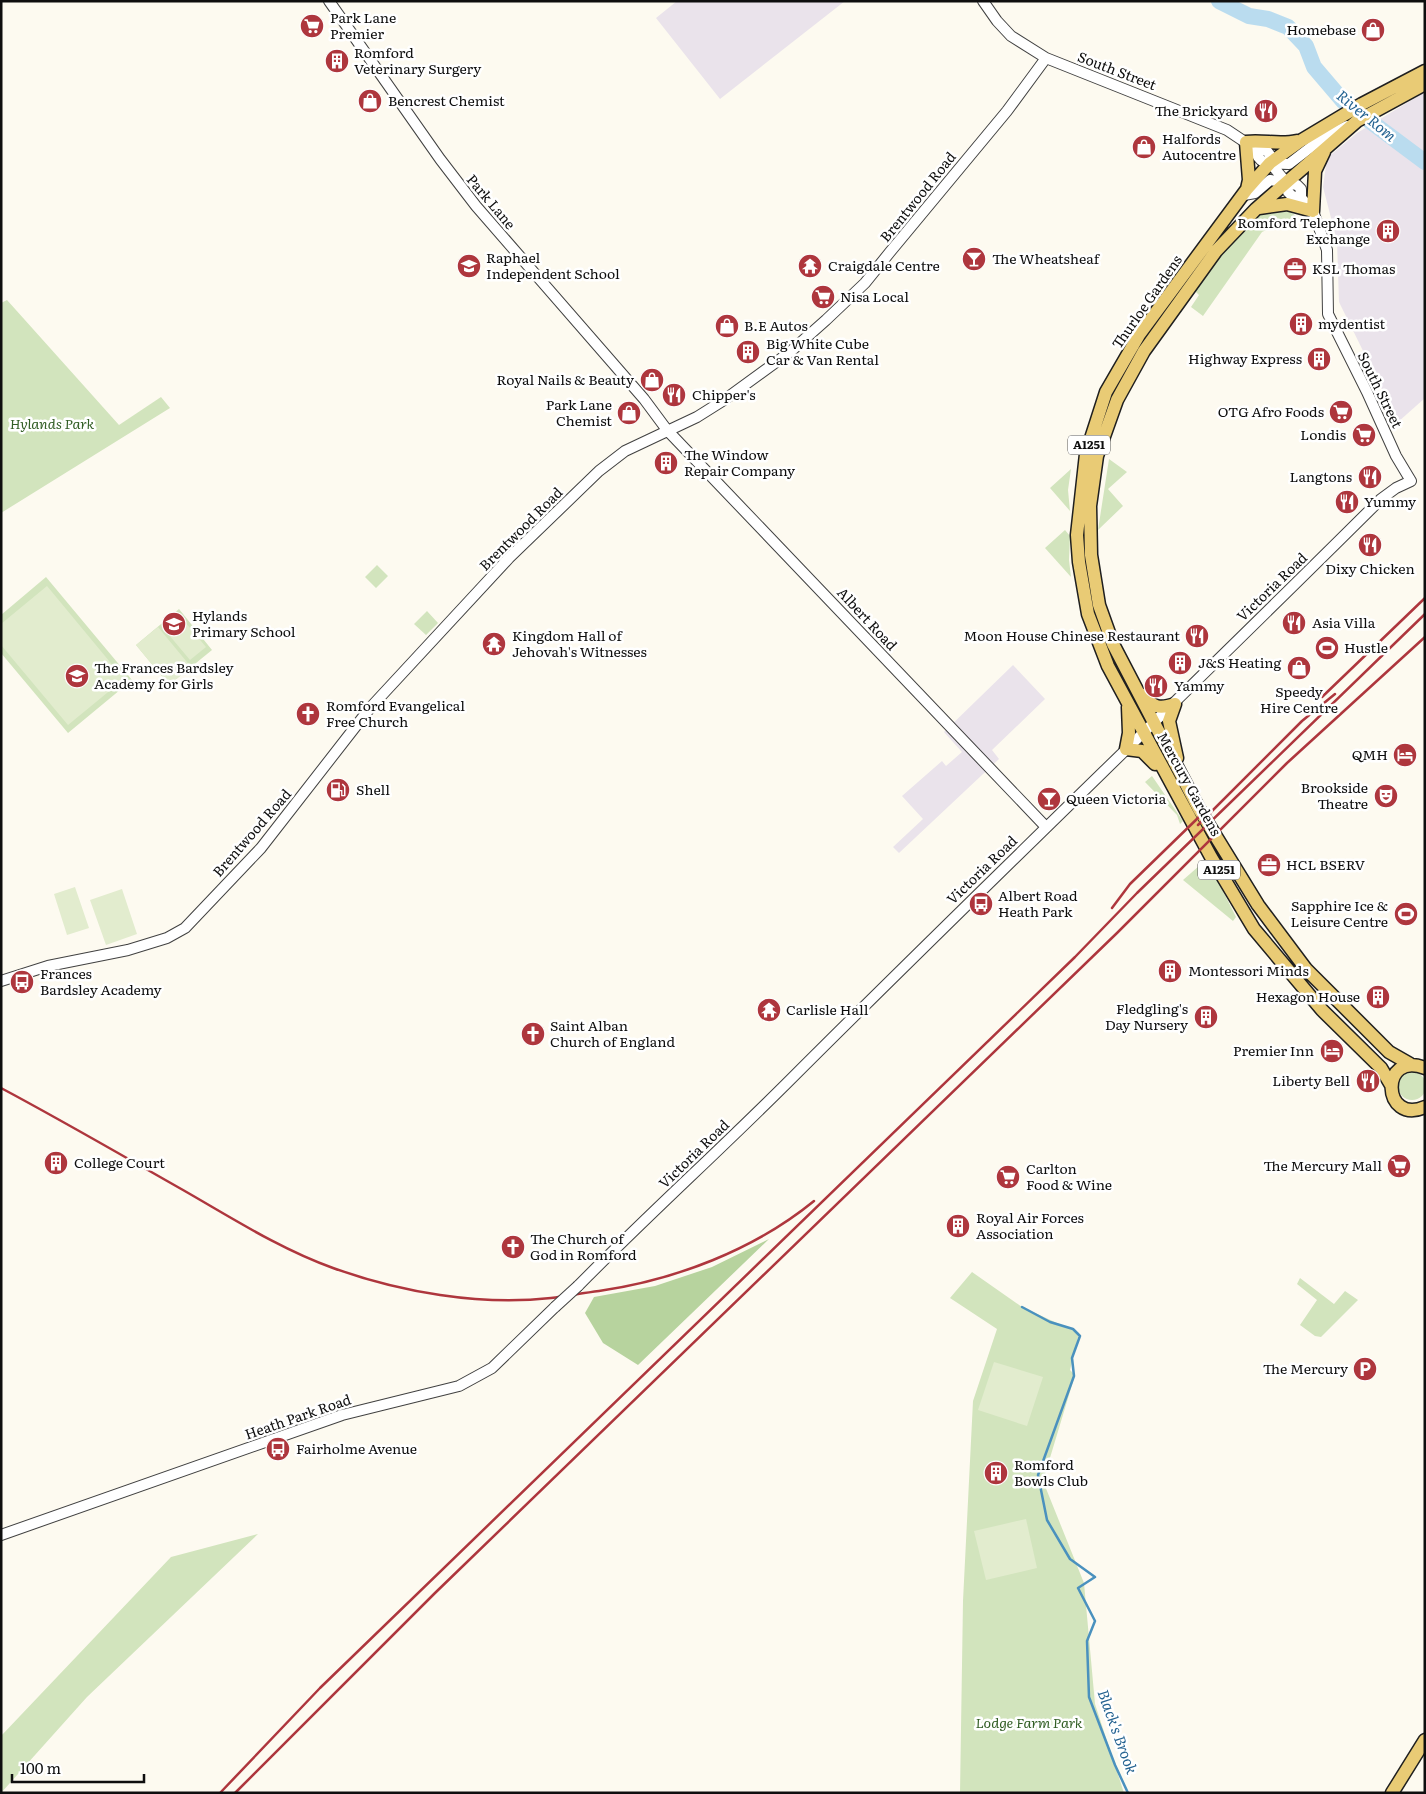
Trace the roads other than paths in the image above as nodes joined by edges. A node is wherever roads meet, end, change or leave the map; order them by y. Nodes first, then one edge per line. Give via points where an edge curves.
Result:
1 (329, 1) edge
2 (984, 1) edge
3 (1046, 58) junction
4 (1425, 71) edge
5 (1425, 84) edge
6 (1365, 108) junction
7 (1357, 122) junction
8 (1302, 140) junction
9 (1250, 145) junction
10 (1326, 148) junction
11 (1270, 163) junction
12 (1286, 182) junction
13 (1246, 192) junction
14 (1256, 208) junction
15 (1314, 211) junction
16 (667, 430) junction
17 (1411, 481) joint
18 (1128, 675) junction
19 (1175, 704) junction
20 (1128, 706) junction
21 (1153, 724) junction
22 (1144, 733) junction
23 (1126, 749) junction
24 (1184, 782) junction
25 (1179, 796) junction
26 (1046, 827) junction
27 (1258, 905) junction
28 (1264, 941) junction
29 (1, 981) edge
30 (1419, 1064) edge
31 (1391, 1085) junction
32 (1421, 1109) edge
33 (578, 1286) joint
34 (1, 1535) edge
35 (1425, 1740) edge
36 (1392, 1793) edge

1 - 16 street, Park Lane via 476,206 644,399
2 - 3 street, South Street via 996,21 1011,36
3 - 9 street, South Street via 1204,120
3 - 16 street, Brentwood Road via 1001,119 852,296 790,352 750,382 698,417
4 - 6 main road, A1251
5 - 6 main road, A1251
6 - 7 main road, A1251
6 - 8 main road, A1251 via 1346,113
7 - 10 main road, A1251
7 - 11 street via 1324,137 1289,164
8 - 9 main road, A1251 via 1279,144 1265,140
8 - 11 main road, A1251
9 - 11 street, South Street via 1267,151
9 - 13 main road
10 - 12 main road, A1251
10 - 15 main road, A1251 via 1315,171
11 - 12 street, South Street
11 - 13 main road, Thurloe Gardens / A1251
12 - 13 street via 1270,180 1255,193
12 - 14 main road, Thurloe Gardens / A1251
12 - 15 street, South Street via 1288,192 1301,198
13 - 20 main road, Thurloe Gardens / A1251 via 1139,335 1106,392 1086,454 1077,535 1079,562 1088,614
14 - 15 main road via 1286,204
14 - 18 main road, Thurloe Gardens / A1251 via 1216,251 1144,351 1117,400 1097,456 1090,506 1091,555 1100,605 1112,644
15 - 17 street, South Street via 1327,250 1328,314
16 - 26 street, Albert Road
16 - 29 street, Brentwood Road via 625,451 599,471 509,558 370,708 261,848 185,928 167,938 128,950 48,966
17 - 19 street, Victoria Road via 1386,494
18 - 19 main road, A1251 via 1149,704 1163,708
18 - 21 main road, Thurloe Gardens / A1251
19 - 21 street, Victoria Road
19 - 24 main road, A1251 via 1170,716 1170,729
20 - 22 main road, Thurloe Gardens / A1251
20 - 23 main road, A1251
21 - 22 street, Victoria Road
21 - 24 main road, Mercury Gardens / A1251
22 - 23 street, Victoria Road
22 - 25 main road, Mercury Gardens / A1251
23 - 25 main road, A1251 via 1146,754
23 - 26 street, Victoria Road
24 - 27 main road, Mercury Gardens / A1251
25 - 28 main road, Mercury Gardens / A1251 via 1247,919
26 - 33 street, Victoria Road
27 - 28 main road via 1257,918
27 - 30 main road, Mercury Gardens / A1251 via 1334,1000 1389,1052
28 - 31 main road, Mercury Gardens / A1251 via 1322,1010 1381,1068
30 - 31 main road, A1251 via 1398,1070
31 - 32 main road, A1251 via 1394,1099 1400,1105
33 - 34 street, Heath Park Road, bridge via 492,1368 459,1386 342,1416
35 - 36 main road

